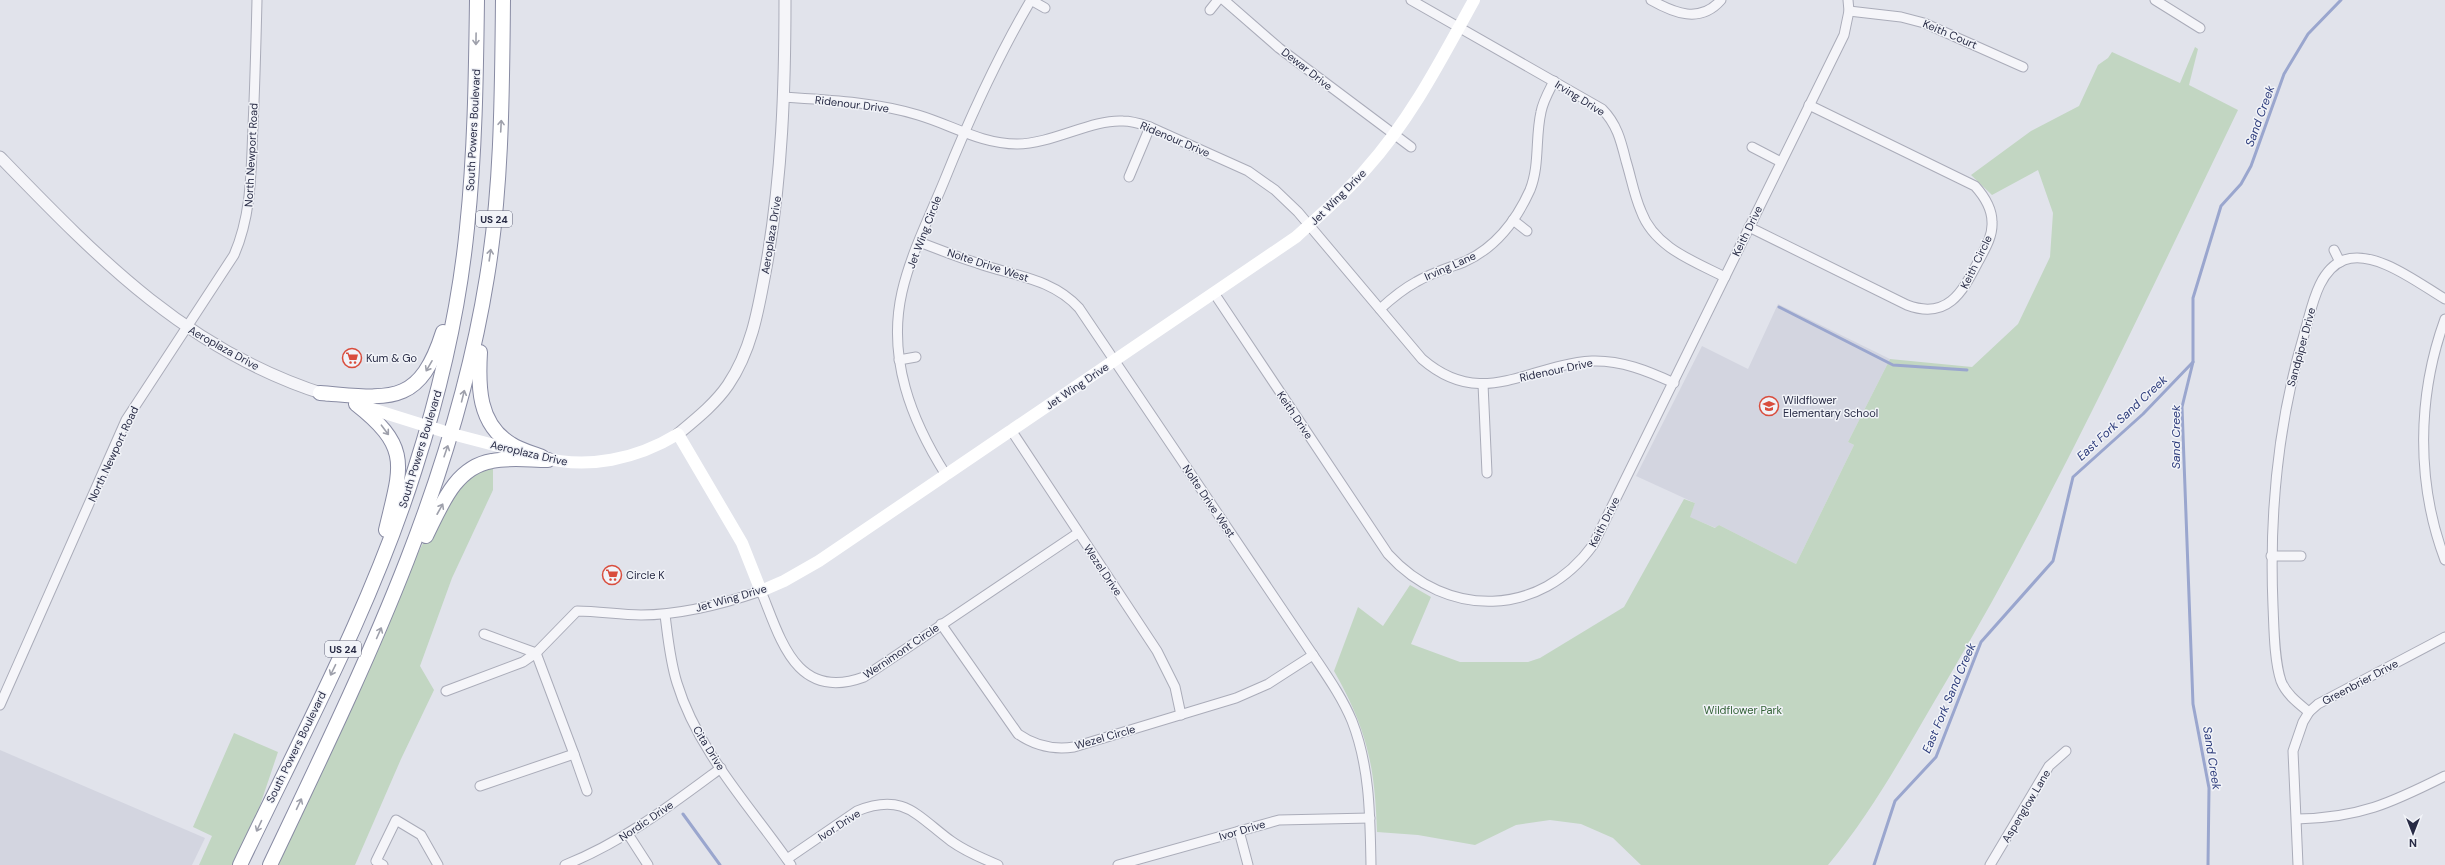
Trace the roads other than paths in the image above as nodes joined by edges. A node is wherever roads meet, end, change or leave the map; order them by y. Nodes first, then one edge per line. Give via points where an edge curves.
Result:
1 (257, 0) edge
2 (477, 0) edge
3 (503, 0) edge
4 (785, 0) edge
5 (1031, 0) edge
6 (1218, 0) edge
7 (1224, 0) edge
8 (1411, 0) edge
9 (1474, 0) edge
10 (1651, 0) edge
11 (1721, 0) edge
12 (1848, 0) edge
13 (2155, 0) edge
14 (1045, 8) dead end
15 (1210, 10) dead end
16 (1850, 11) junction
17 (1459, 26) junction
18 (2200, 28) dead end
19 (2023, 67) dead end
20 (1554, 81) junction
21 (783, 97) junction
22 (1809, 104) junction
23 (1150, 126) junction
24 (963, 133) junction
25 (1394, 135) junction
26 (1411, 147) dead end
27 (1752, 147) dead end
28 (0, 158) edge
29 (1780, 162) junction
30 (1128, 177) dead end
31 (1513, 220) junction
32 (1309, 226) junction
33 (1749, 227) junction
34 (1527, 230) dead end
35 (919, 242) junction
36 (2334, 250) dead end
37 (463, 262) junction
38 (2340, 262) junction
39 (1725, 277) junction
40 (487, 278) junction
41 (1214, 293) junction
42 (2445, 299) edge
43 (1380, 309) junction
44 (2445, 319) edge
45 (187, 328) junction
46 (916, 357) dead end
47 (899, 360) junction
48 (1115, 361) junction
49 (1674, 383) junction
50 (1483, 384) junction
51 (320, 392) junction
52 (356, 404) junction
53 (428, 426) junction
54 (1011, 430) junction
55 (452, 434) junction
56 (678, 434) junction
57 (548, 460) junction
58 (1487, 473) dead end
59 (946, 474) junction
60 (1078, 533) junction
61 (2271, 556) junction
62 (2301, 556) dead end
63 (2445, 560) edge
64 (761, 591) junction
65 (390, 606) junction
66 (362, 610) junction
67 (665, 615) junction
68 (941, 624) junction
69 (484, 634) dead end
70 (2445, 637) edge
71 (536, 653) junction
72 (1313, 655) junction
73 (446, 691) dead end
74 (0, 705) edge
75 (2309, 712) junction
76 (1181, 715) junction
77 (2066, 751) dead end
78 (574, 754) junction
79 (721, 768) junction
80 (2445, 776) edge
81 (480, 786) dead end
82 (587, 791) dead end
83 (1370, 818) junction
84 (2297, 819) junction
85 (1239, 831) junction
86 (628, 834) junction
87 (789, 862) edge
88 (240, 865) edge
89 (270, 865) edge
90 (383, 865) edge
91 (438, 865) edge
92 (565, 865) edge
93 (648, 865) edge
94 (998, 865) edge
95 (1118, 865) edge
96 (1248, 865) edge
97 (1371, 865) edge
98 (1990, 865) edge
99 (2298, 865) edge

1 - 45 street, North Newport Road via 251,170 244,233 234,255
2 -> 37 highway, South Powers Boulevard / US 24 via 475,125
40 -> 3 highway, US 24 via 499,157
4 - 21 street, Aeroplaza Drive
5 - 14 street
5 - 24 street, Jet Wing Circle via 996,63
6 - 15 street
7 - 25 street, Dewar Drive via 1279,48
8 - 17 street, Irving Drive
9 - 17 main road, Jet Wing Drive
10 - 11 street via 1669,10 1690,15 1710,9
12 - 16 street, Keith Drive
13 - 18 street
16 - 19 street, Keith Court via 1924,22
16 - 22 street, Keith Drive via 1844,35
17 - 20 street, Irving Drive
17 - 25 main road, Jet Wing Drive via 1415,104
20 - 31 street, Irving Lane via 1541,110 1534,177 1525,201
20 - 39 street, Irving Drive via 1602,109 1609,117 1618,133 1641,211 1659,238 1676,252
21 - 24 street, Ridenour Drive via 855,102 899,110 919,115
21 - 56 street, Aeroplaza Drive via 777,202 760,301 751,335 745,354 728,386 712,405
22 - 29 street, Keith Drive
22 - 33 street, Keith Circle via 1975,186 1987,202 1990,211 1992,221 1988,243 1958,297 1939,307 1928,309 1907,305
23 - 24 street, Ridenour Drive via 1134,122 1111,122 1041,141 1017,144 995,142
23 - 30 street
23 - 32 street, Ridenour Drive via 1253,174 1287,200
24 - 35 street, Jet Wing Circle
25 - 26 street, Dewar Drive
25 - 32 main road, Jet Wing Drive via 1366,169
27 - 29 street
28 - 45 street, Aeroplaza Drive via 83,242 143,296
29 - 33 street, Keith Drive
31 - 34 street
31 - 43 street, Irving Lane via 1496,241 1477,255 1417,281
32 - 41 main road, Jet Wing Drive
32 - 43 street, Ridenour Drive
33 - 39 street, Keith Drive
35 - 47 street, Jet Wing Circle via 907,274 899,309
35 - 48 street, Nolte Drive West via 977,264 1032,279 1061,292 1079,308
36 - 38 street
37 -> 51 highway via 452,306 435,355 423,377 398,393 387,396
37 - 53 highway, South Powers Boulevard / US 24 via 447,350
38 - 42 street via 2354,258 2372,258
38 - 61 street, Sandpiper Drive via 2325,276 2314,300 2290,385 2277,465
39 - 49 street, Keith Drive
55 -> 40 highway, US 24 via 469,370
40 - 57 highway via 479,374 484,413 490,423 511,444
41 - 48 main road, Jet Wing Drive
41 - 49 street, Keith Drive via 1388,554 1423,584 1465,600 1494,602 1522,597 1547,587 1575,567 1593,545
43 - 50 street, Ridenour Drive via 1433,369 1464,383
44 - 63 street via 2430,373 2423,440 2430,506
45 - 51 street, Aeroplaza Drive via 255,366
45 - 74 street, North Newport Road via 126,420
46 - 47 street
47 - 59 street, Jet Wing Circle via 905,392 914,418
48 - 54 main road, Jet Wing Drive
48 - 72 street, Nolte Drive West
49 - 50 street, Ridenour Drive via 1629,365 1593,361
50 - 58 street
51 - 52 street, Aeroplaza Drive
52 - 53 main road, Aeroplaza Drive
52 -> 66 highway via 379,422 387,432 394,443 399,464 383,545
53 - 55 main road, Aeroplaza Drive
53 - 66 highway, South Powers Boulevard / US 24 via 397,523
54 - 59 main road, Jet Wing Drive
54 - 60 street, Wezel Drive
55 - 57 main road, Aeroplaza Drive
65 -> 55 highway, US 24 via 422,524
56 - 57 main road, Aeroplaza Drive via 658,446 613,460 573,463
56 - 64 main road, Wernimont Circle via 742,543
65 -> 57 highway via 439,509 462,476 472,467 493,460
59 - 64 main road, Jet Wing Drive via 819,561
60 - 68 street, Wernimont Circle
60 - 76 street, Wezel Drive via 1164,662 1175,686
61 - 62 street
61 - 75 street, Sandpiper Drive via 2273,619 2281,679 2288,693
64 - 67 street, Jet Wing Drive via 722,603
64 - 68 street, Wernimont Circle via 782,644 791,659 809,676 829,683 852,682 864,677
89 -> 65 highway, US 24
66 -> 88 highway, South Powers Boulevard / US 24
67 - 71 street, Jet Wing Drive via 577,611
67 - 79 street, Cita Drive via 668,645 677,684 694,725
68 - 76 street, Wezel Circle via 1008,722 1018,734 1034,743 1052,748 1074,747
69 - 71 street
70 - 75 street, Greenbrier Drive via 2331,696
71 - 73 street via 523,662
71 - 78 street
72 - 76 street, Wezel Circle via 1268,684 1236,698
72 - 83 street, Nolte Drive West via 1344,705 1358,740 1367,777
75 - 84 street, Greenbrier Drive via 2298,733 2293,751
77 - 98 street, Aspenglow Lane via 2049,766
78 - 81 street
78 - 82 street
79 - 86 street, Nordic Drive
79 - 87 street, Cita Drive
80 - 84 street via 2402,798 2373,809 2336,817
83 - 85 street, Ivor Drive via 1288,819
83 - 97 street, Nolte Drive West
84 - 99 street, Greenbrier Drive
85 - 95 street, Ivor Drive
85 - 96 street
86 - 92 street, Nordic Drive via 599,851
86 - 93 street
87 - 94 street, Ivor Drive via 857,811 889,805 917,812 950,841
90 - 91 street via 376,861 396,820 421,835

